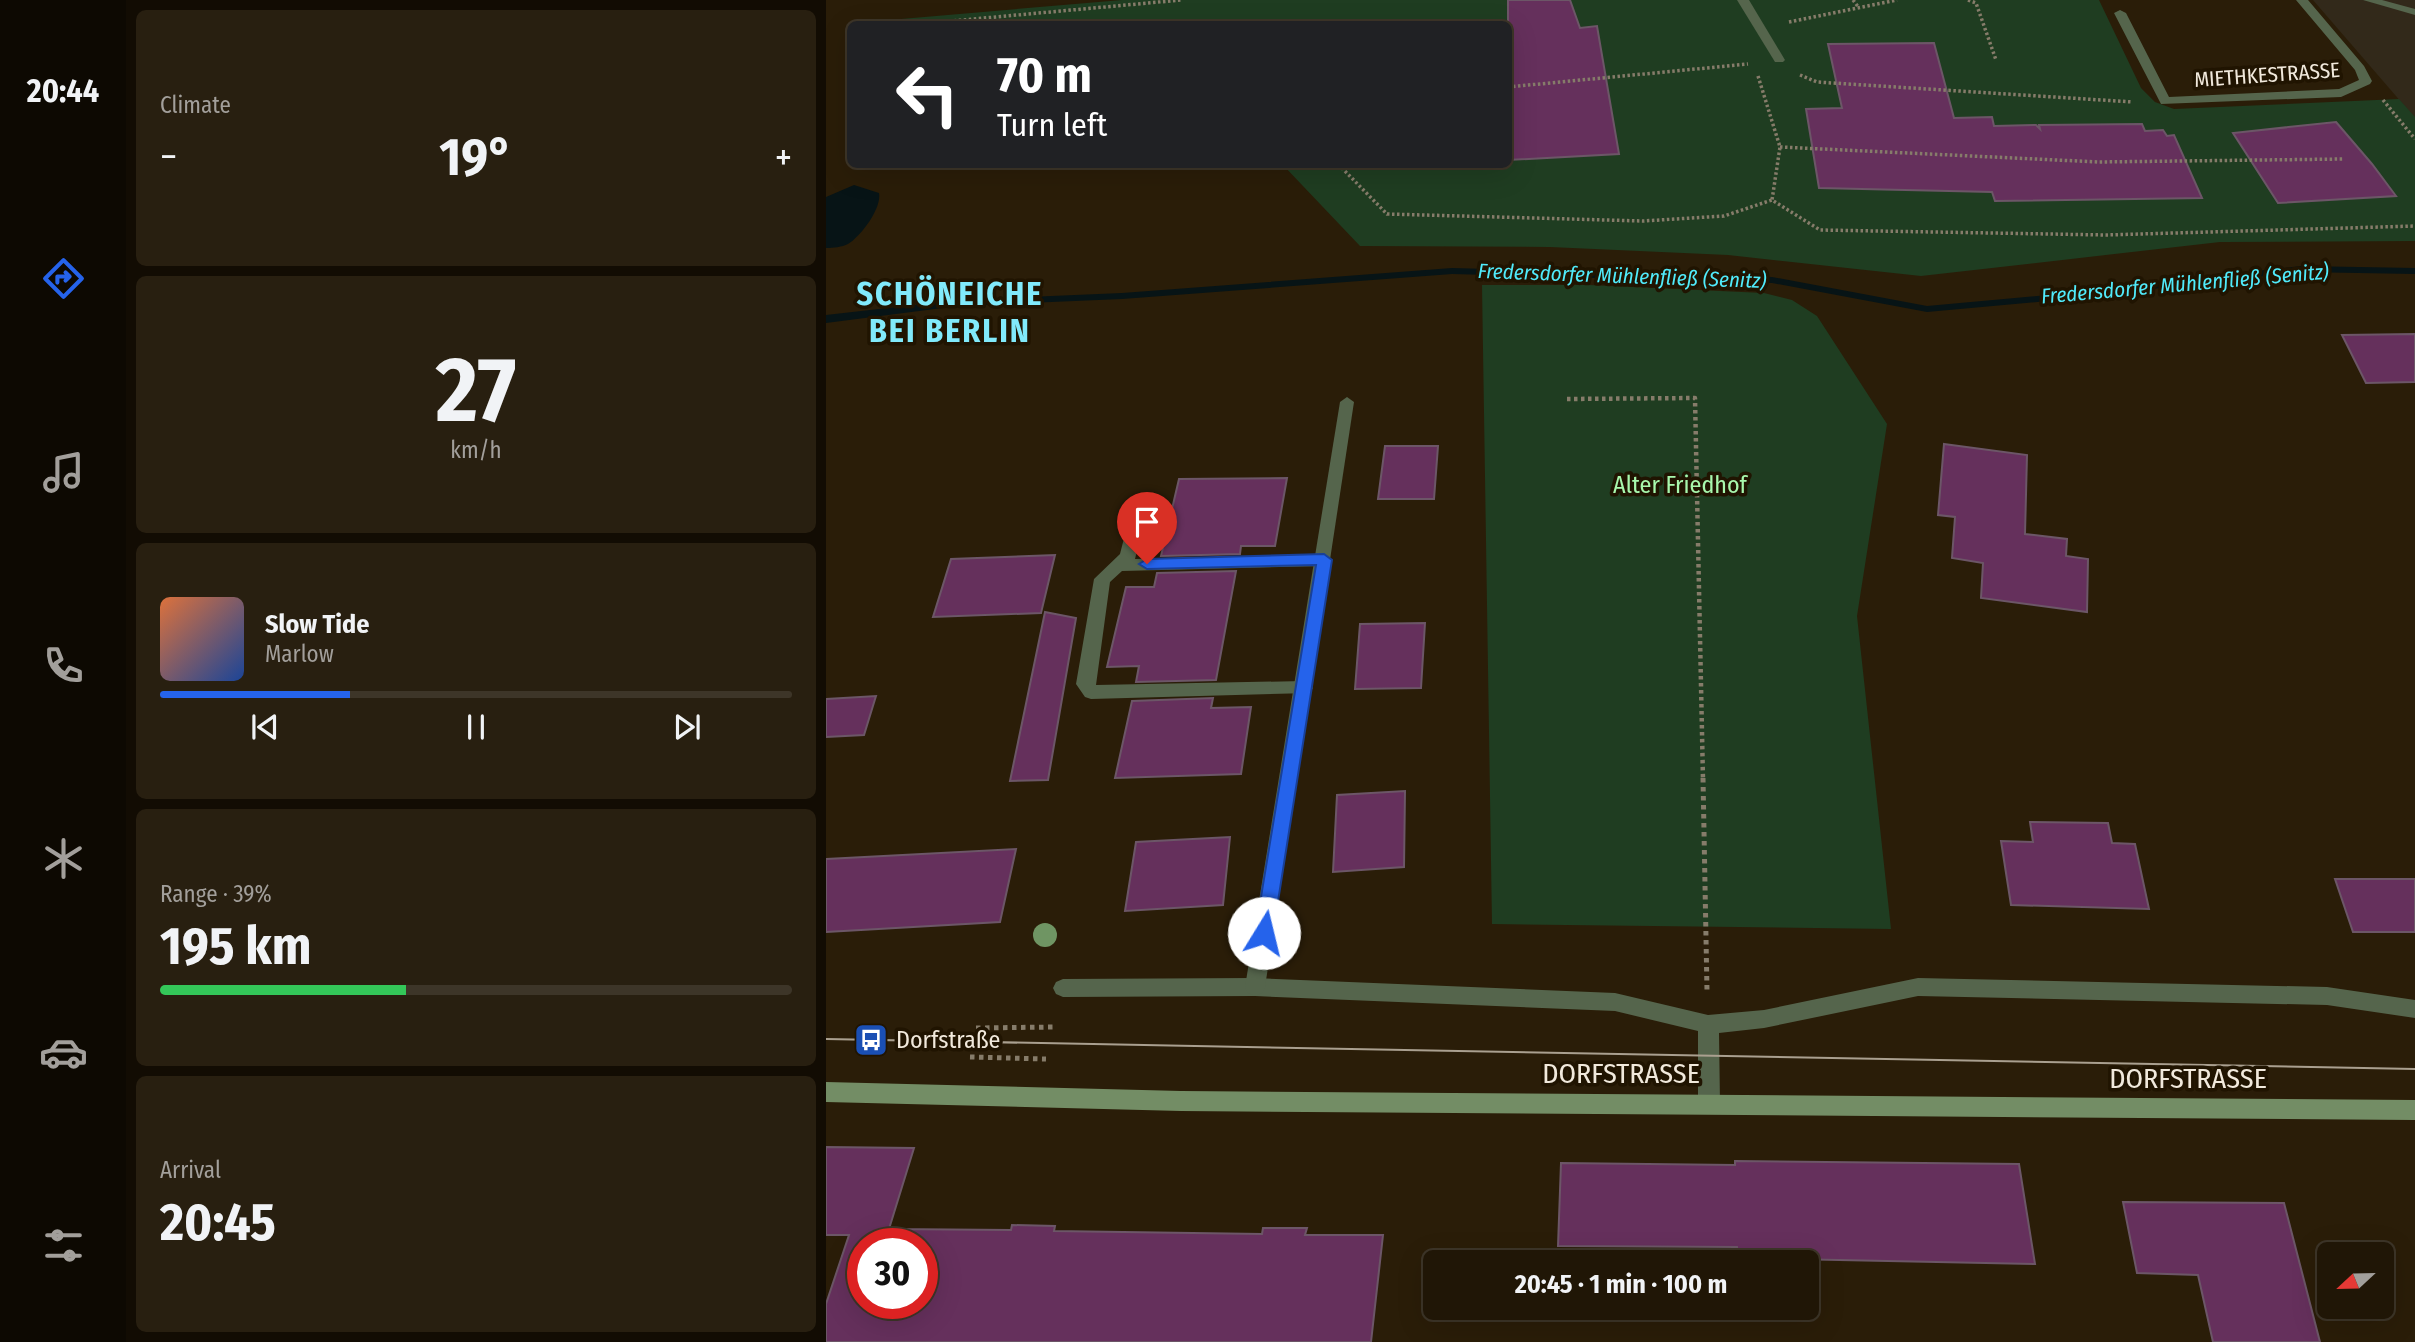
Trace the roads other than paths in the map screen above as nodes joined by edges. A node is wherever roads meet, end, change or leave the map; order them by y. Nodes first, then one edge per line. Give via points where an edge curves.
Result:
1 (1743, 0) edge
2 (2302, 0) edge
3 (2369, 0) edge
4 (2415, 12) edge
5 (2120, 13) dead end
6 (1779, 60) road end
7 (1347, 402) dead end
8 (1141, 503) dead end
9 (1324, 560) junction
10 (1122, 565) junction
11 (1304, 688) junction
12 (1255, 987) junction
13 (1063, 988) dead end
14 (2415, 1009) edge
15 (1708, 1024) junction
16 (826, 1092) edge
17 (1709, 1104) junction
18 (2415, 1110) edge

1 - 6 street
2 - 5 street, MIETHKESTRASSE via 2366,81 2341,93 2165,101
3 - 4 street
7 - 9 street
8 - 10 street
9 - 10 street
9 - 11 street
10 - 11 street via 1102,579 1085,684 1091,692
11 - 12 street
12 - 13 street
12 - 15 street via 1615,1002
14 - 15 street via 2327,996 1918,987 1764,1019
15 - 17 street
16 - 17 main road, DORFSTRASSE via 1181,1101
17 - 18 main road, DORFSTRASSE

